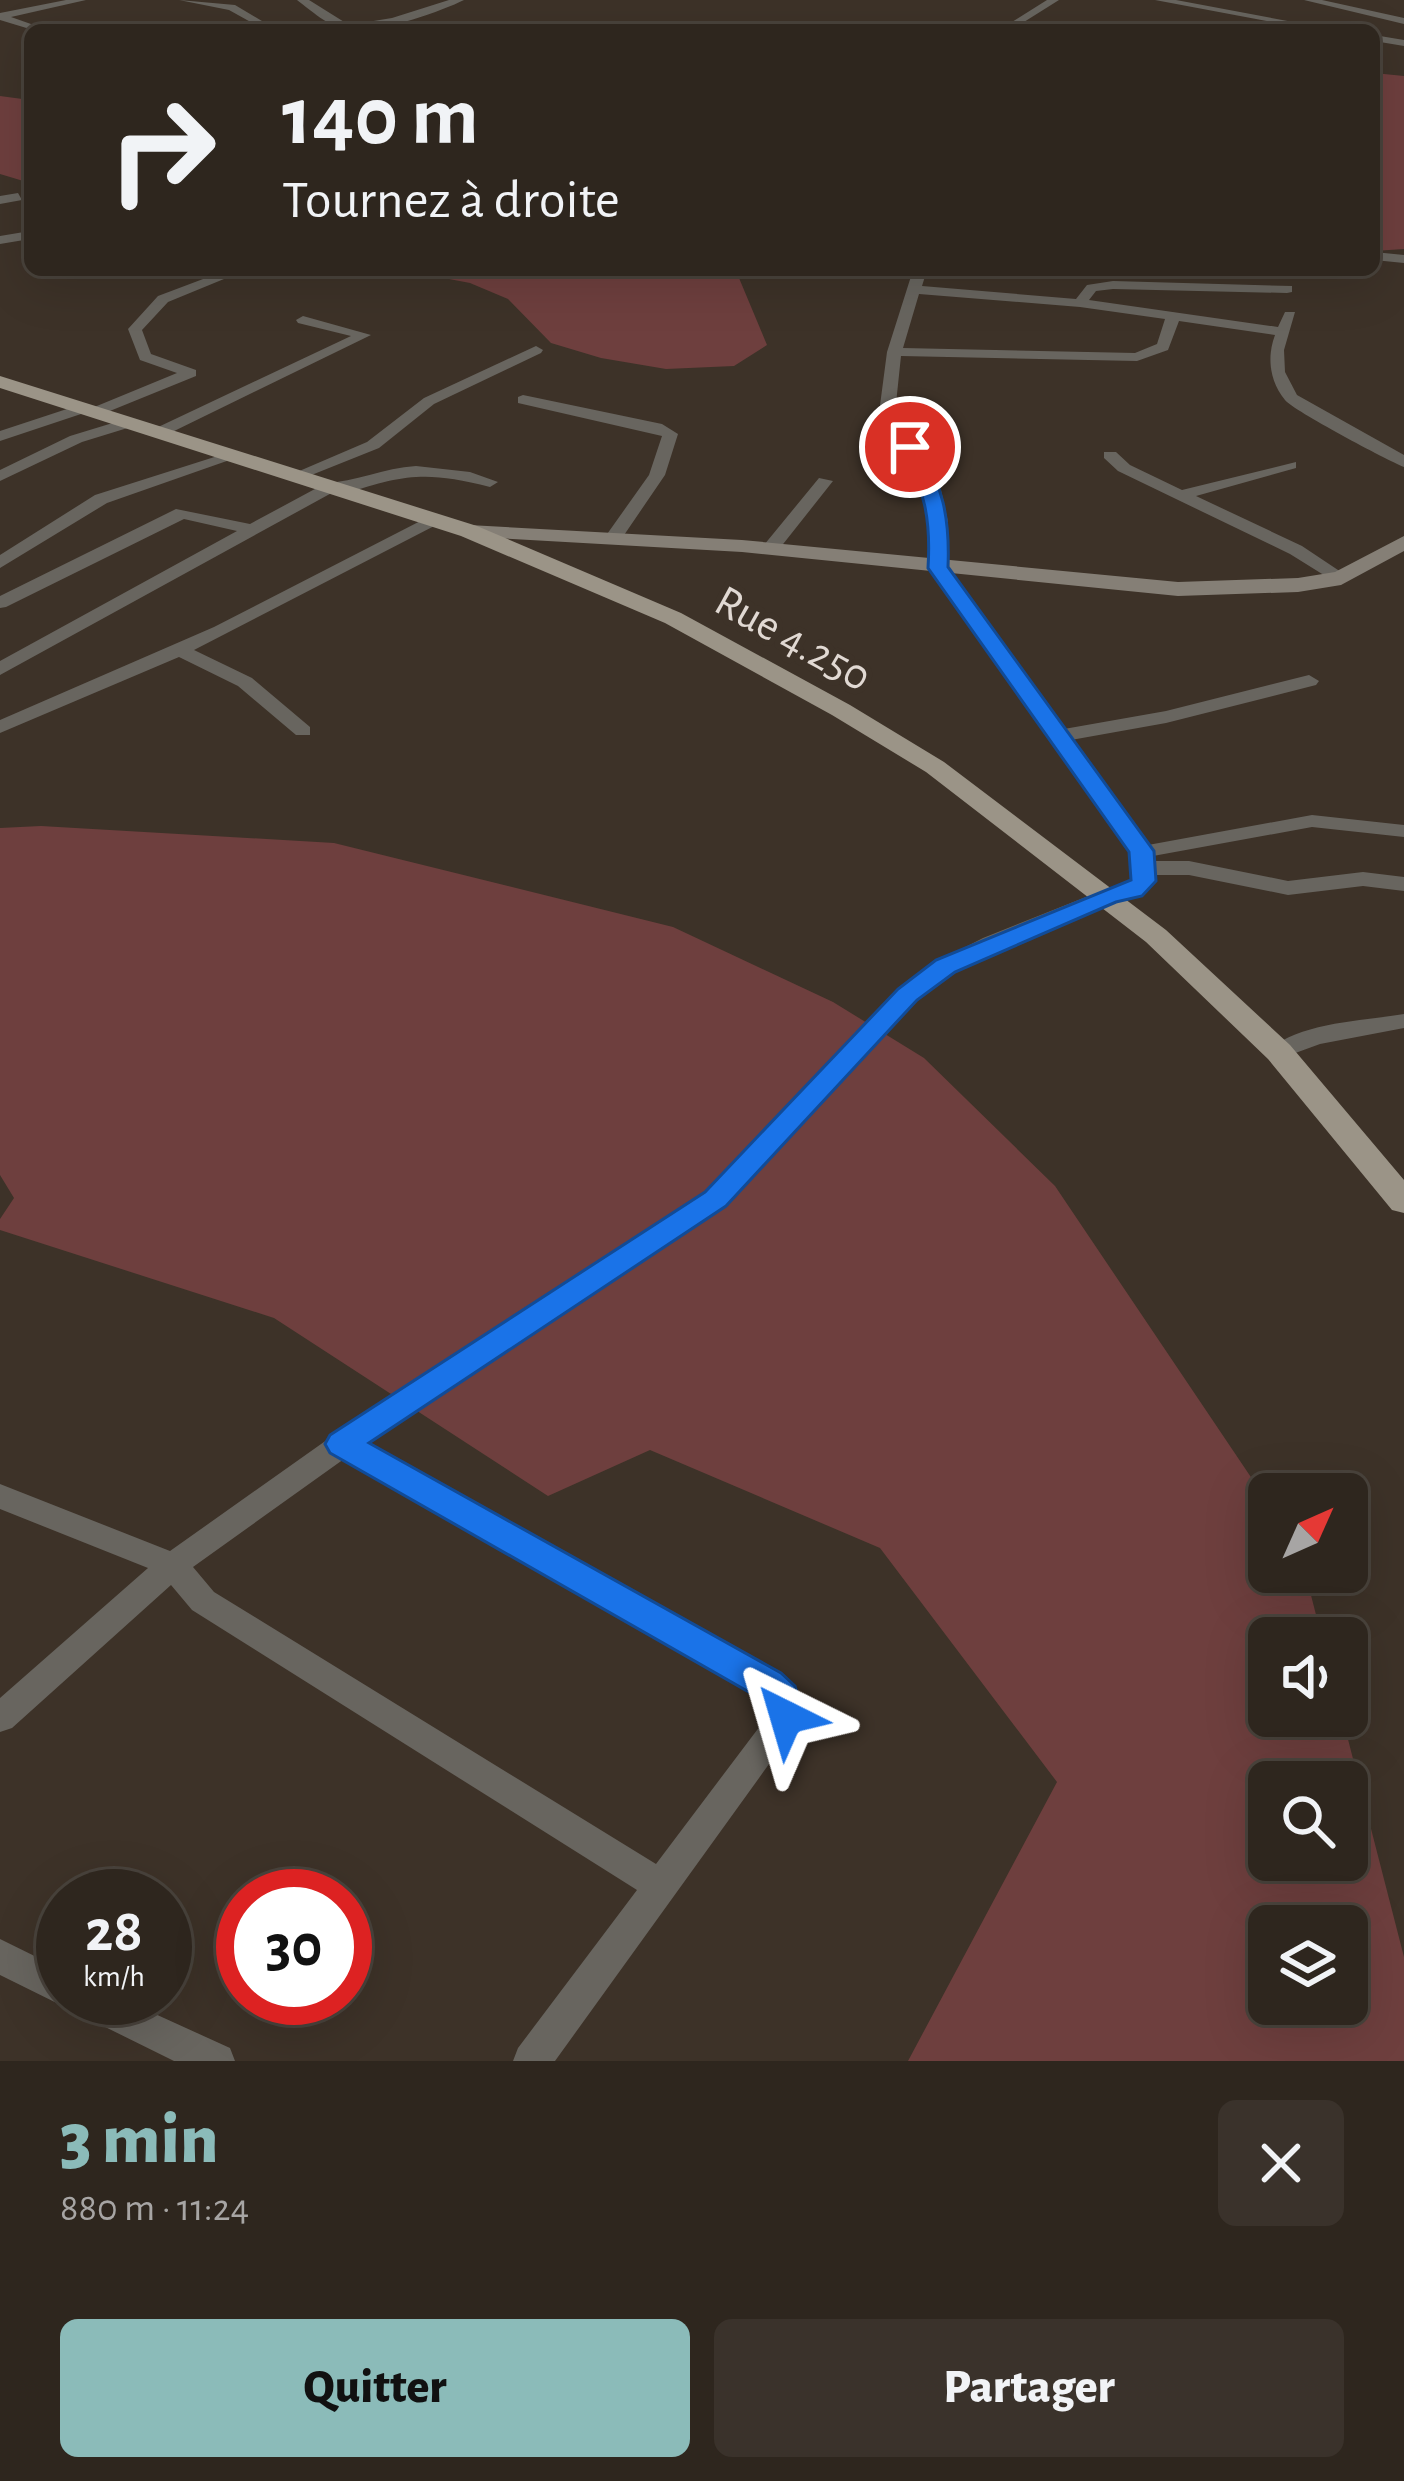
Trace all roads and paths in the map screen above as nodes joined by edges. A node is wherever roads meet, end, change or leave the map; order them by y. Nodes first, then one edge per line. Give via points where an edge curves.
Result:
1 (81, 0) edge
2 (184, 0) edge
3 (302, 0) edge
4 (458, 0) edge
5 (1054, 0) edge
6 (1160, 0) edge
7 (1309, 0) edge
8 (0, 16) edge
9 (1400, 20) edge
10 (261, 24) edge
11 (341, 24) edge
12 (376, 24) edge
13 (1014, 24) edge
14 (1297, 24) edge
15 (18, 196) dead end
16 (0, 200) edge
17 (1404, 241) edge
18 (1404, 257) edge
19 (223, 276) edge
20 (918, 276) edge
21 (1287, 289) dead end
22 (915, 290) junction
23 (1079, 303) junction
24 (1291, 315) dead end
25 (1173, 318) junction
26 (303, 320) dead end
27 (1282, 332) junction
28 (536, 350) dead end
29 (894, 352) junction
30 (0, 382) edge
31 (523, 400) dead end
32 (90, 410) junction
33 (129, 423) junction
34 (160, 432) junction
35 (0, 436) edge
36 (232, 455) junction
37 (1110, 455) dead end
38 (1404, 462) edge
39 (1290, 465) dead end
40 (298, 475) junction
41 (0, 476) edge
42 (825, 481) dead end
43 (490, 482) dead end
44 (338, 488) junction
45 (1181, 494) junction
46 (434, 519) junction
47 (254, 530) junction
48 (469, 531) junction
49 (614, 537) junction
50 (1404, 542) edge
51 (770, 549) junction
52 (0, 562) edge
53 (938, 568) junction
54 (1341, 578) junction
55 (0, 602) edge
56 (181, 651) junction
57 (0, 669) edge
58 (1309, 680) dead end
59 (0, 727) edge
60 (303, 731) dead end
61 (1059, 736) junction
62 (1404, 832) edge
63 (1143, 860) junction
64 (1404, 884) edge
65 (1108, 896) junction
66 (1404, 1021) edge
67 (1279, 1052) junction
68 (1376, 1168) junction
69 (1404, 1172) edge
70 (1404, 1202) edge
71 (342, 1444) junction
72 (0, 1496) edge
73 (173, 1565) junction
74 (0, 1718) edge
75 (658, 1884) junction
76 (0, 1956) edge
77 (36, 1975) edge
78 (138, 2025) edge
79 (216, 2061) edge
80 (532, 2061) edge

1 - 8 street
2 - 10 street via 232,8
3 - 11 street
4 - 12 street
5 - 13 street
6 - 14 street
7 - 9 street
15 - 16 street
17 - 18 street via 1397,244
19 - 32 street via 163,299 135,328 145,357 191,374
20 - 22 street
21 - 23 street via 1113,285 1092,288
22 - 23 street
22 - 29 street
23 - 25 street
24 - 27 street
25 - 27 street
25 - 29 street via 1163,347 1138,357
26 - 34 street via 364,335
27 - 38 street via 1278,372 1292,398
28 - 40 street via 429,400 373,445
29 - 53 street via 887,413 932,485
30 - 32 main road, Rue 4.250
31 - 49 street via 670,434 656,481
32 - 33 main road, Rue 4.250
32 - 35 street
33 - 34 main road, Rue 4.250
33 - 41 street
34 - 36 main road, Rue 4.250
36 - 40 main road, Rue 4.250
36 - 52 street via 101,499
37 - 45 street
39 - 45 street
40 - 44 main road, Rue 4.250
42 - 51 street
43 - 44 street via 414,468
44 - 46 main road, Rue 4.250
44 - 47 street
45 - 54 street
46 - 48 main road, Rue 4.250
46 - 56 street
47 - 55 street via 173,515
47 - 57 street
48 - 49 street
48 - 65 main road, Rue 4.250 via 581,575 754,660 934,766
49 - 51 street
50 - 54 street
51 - 53 street
53 - 54 street via 1178,589
53 - 61 street
56 - 59 street
56 - 60 street via 245,682
58 - 61 street
61 - 63 street
62 - 63 street via 1312,821
63 - 64 street via 1288,888 1363,879
63 - 65 street via 1144,881
65 - 67 main road, Rue 4.250
65 - 71 street via 946,966 908,994 716,1199
66 - 67 street
67 - 68 main road, Rue 4.250
68 - 69 street
68 - 70 main road, Rue 4.250
71 - 73 street
71 - 75 street via 781,1697 786,1717
72 - 73 street
73 - 74 street
73 - 75 street via 203,1601
75 - 80 street
76 - 77 street
78 - 79 street

